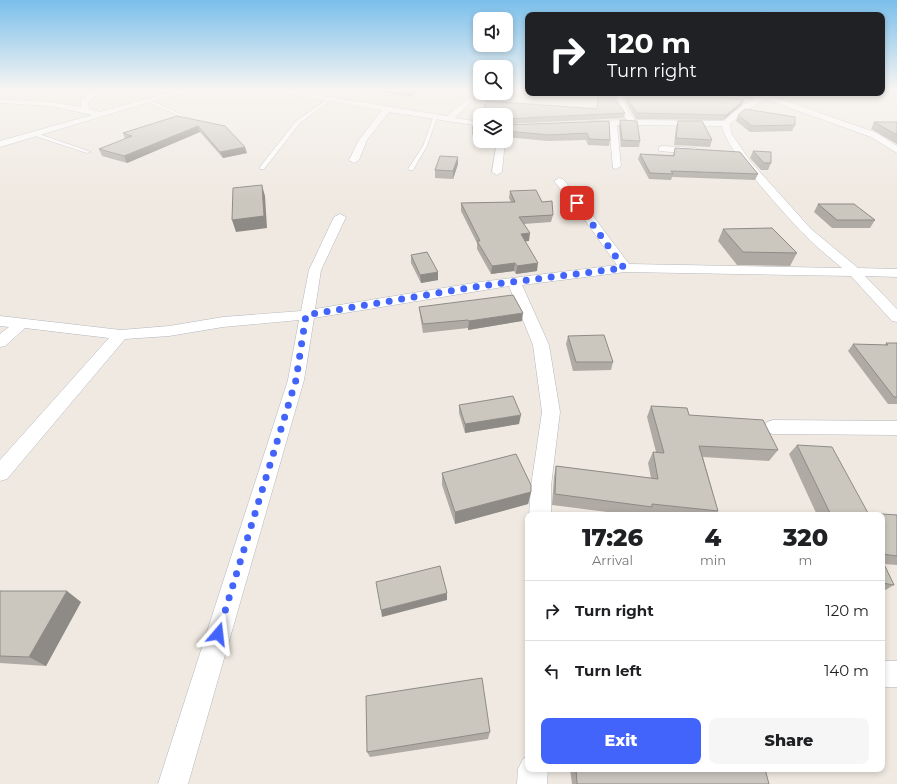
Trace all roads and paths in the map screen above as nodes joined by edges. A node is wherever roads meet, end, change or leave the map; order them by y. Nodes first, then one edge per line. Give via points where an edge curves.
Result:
1 (63, 126) edge
2 (295, 126) edge
3 (374, 126) edge
4 (432, 126) edge
5 (613, 126) edge
6 (726, 126) edge
7 (849, 126) edge
8 (34, 134) junction
9 (0, 144) edge
10 (500, 148) edge
11 (662, 149) dead end
12 (897, 150) edge
13 (89, 152) dead end
14 (709, 152) edge
15 (354, 160) dead end
16 (616, 166) dead end
17 (262, 168) dead end
18 (411, 170) dead end
19 (497, 172) dead end
20 (559, 181) dead end
21 (340, 217) dead end
22 (624, 268) junction
23 (854, 272) junction
24 (897, 273) edge
25 (514, 281) junction
26 (306, 315) junction
27 (897, 318) edge
28 (0, 321) edge
29 (20, 325) junction
30 (121, 334) junction
31 (0, 342) edge
32 (773, 427) dead end
33 (897, 428) edge
34 (0, 473) edge
35 (540, 512) edge
36 (885, 674) edge
37 (897, 674) edge
38 (533, 772) edge
39 (173, 784) edge
40 (532, 784) edge

1 - 8 street
2 - 17 lane
3 - 15 street via 363,140
4 - 18 lane via 425,146
5 - 16 street
6 - 23 street via 726,133 736,153 807,231
7 - 12 street via 874,135
8 - 9 street
8 - 13 lane
10 - 19 street
11 - 14 street
20 - 22 street
21 - 26 street via 315,270
22 - 23 street
22 - 25 street
23 - 24 street
23 - 27 street
25 - 26 street
25 - 35 street via 540,345 551,412
26 - 30 street
26 - 39 street via 296,380
28 - 29 street
29 - 30 street
29 - 31 street
30 - 34 street
32 - 33 street
36 - 37 street
38 - 40 street

